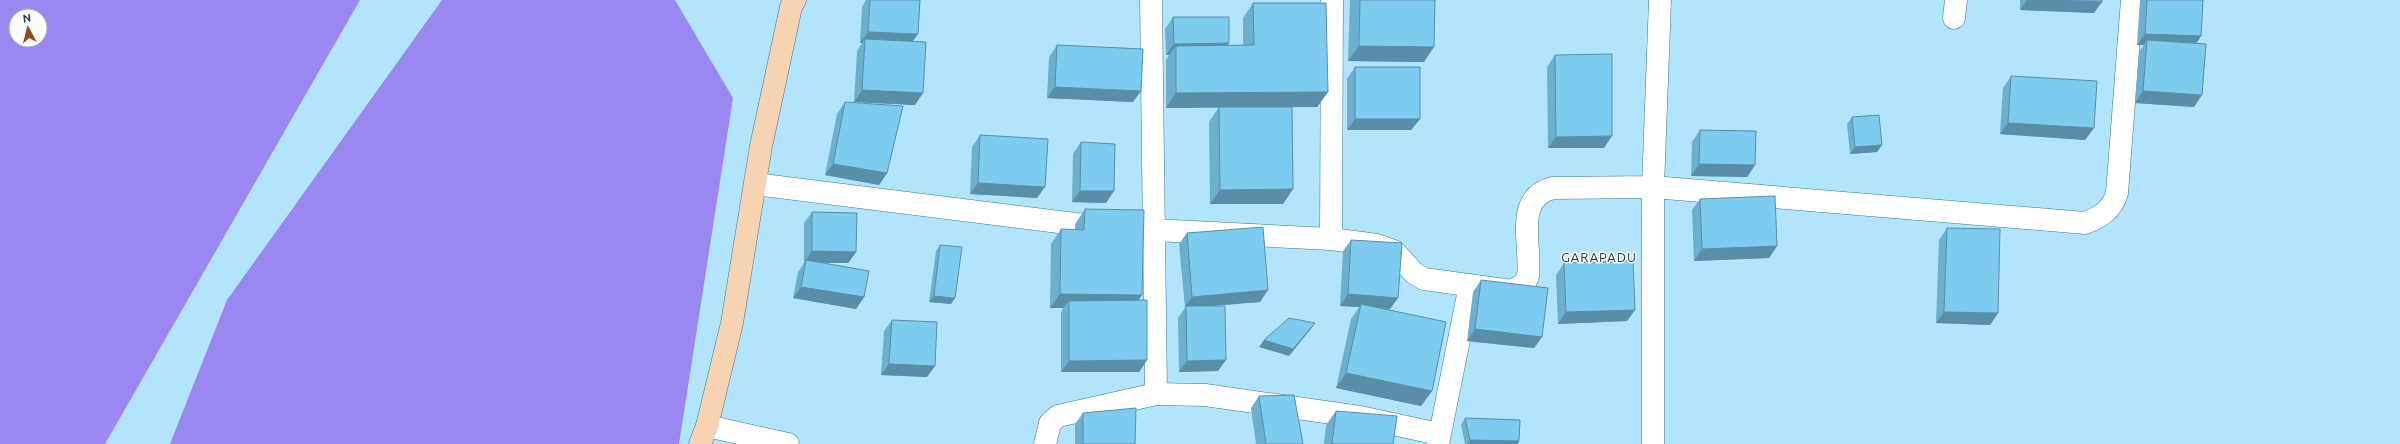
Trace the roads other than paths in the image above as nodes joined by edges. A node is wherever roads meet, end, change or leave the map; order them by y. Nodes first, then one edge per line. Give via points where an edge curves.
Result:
1 (795, 0) edge
2 (1151, 0) edge
3 (1332, 0) edge
4 (1660, 0) edge
5 (2132, 0) edge
6 (755, 184) junction
7 (1654, 187) junction
8 (1154, 230) junction
9 (1331, 239) junction
10 (1470, 285) junction
11 (1156, 394) junction
12 (703, 435) edge
13 (1439, 439) edge
14 (788, 444) edge
15 (1045, 444) edge
16 (1652, 444) edge

1 - 6 main road via 791,7
2 - 8 street
3 - 9 street
4 - 7 street
5 - 7 street via 2117,193 2114,203 2098,218 2085,223 2069,223
6 - 8 street via 1075,224 1133,225
6 - 12 main road via 732,323
7 - 10 street via 1553,188 1542,191 1534,197 1529,207 1529,267 1525,283 1512,291
7 - 16 street
8 - 9 street
8 - 11 street
9 - 10 street via 1377,245 1394,251 1414,273 1424,279
10 - 13 street
11 - 13 street via 1205,395 1353,416
11 - 15 street via 1058,416 1050,423
12 - 14 street

